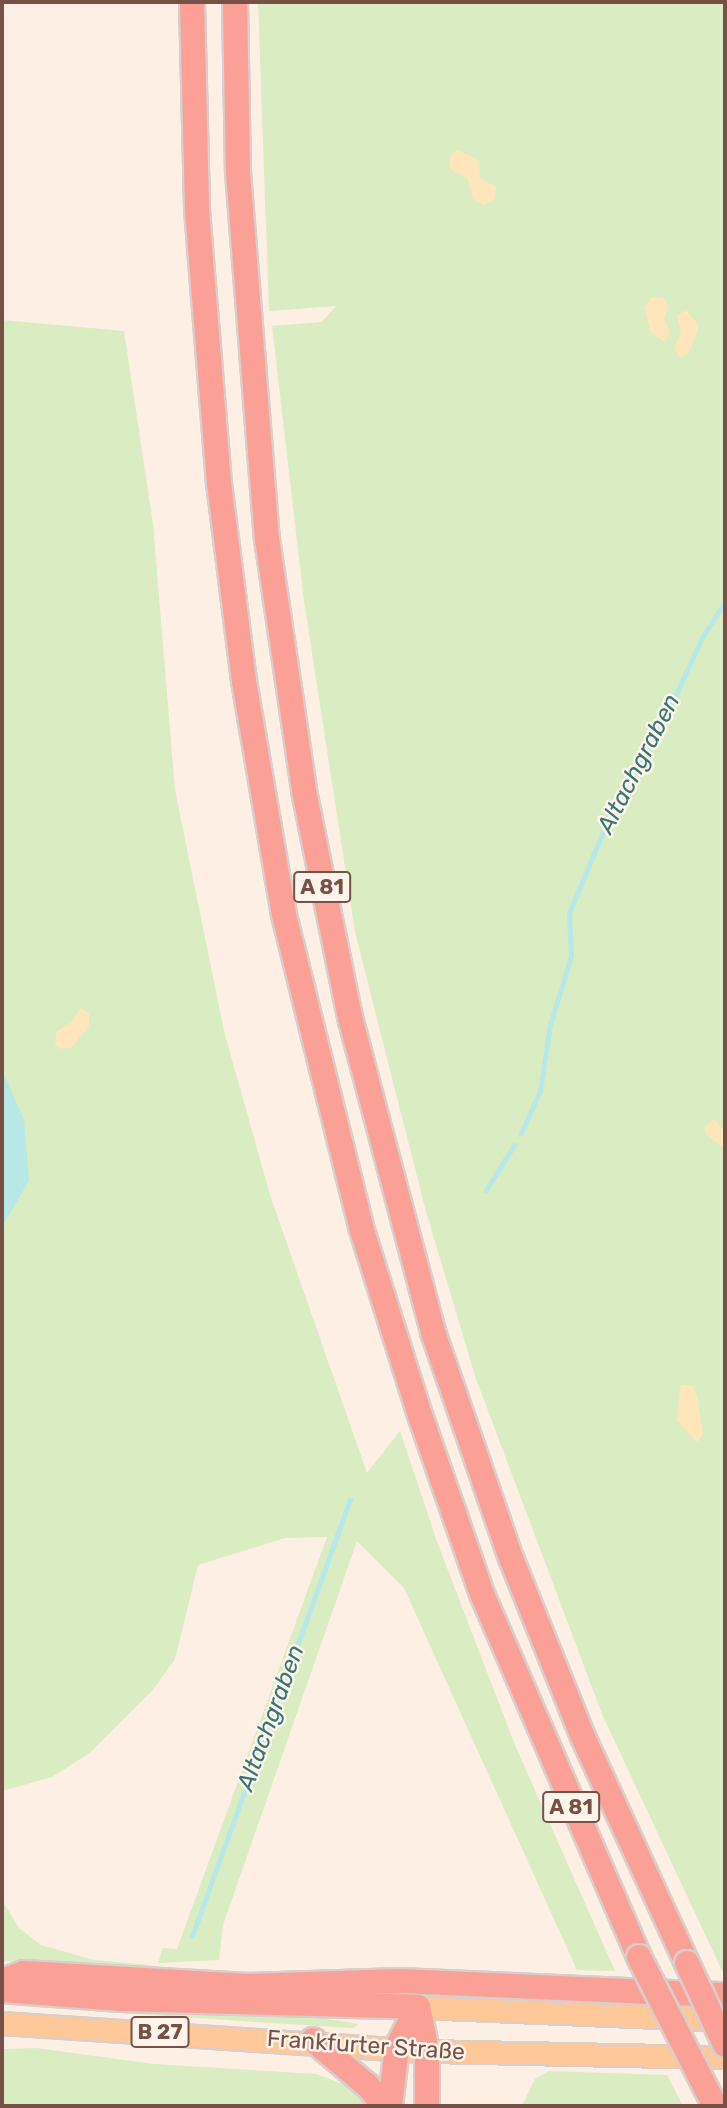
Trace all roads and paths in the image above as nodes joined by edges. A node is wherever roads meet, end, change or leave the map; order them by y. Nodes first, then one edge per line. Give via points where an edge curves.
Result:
1 (192, 2) edge
2 (235, 2) edge
3 (2, 1981) edge
4 (2, 1990) edge
5 (725, 1995) edge
6 (418, 2007) junction
7 (725, 2020) edge
8 (5, 2023) edge
9 (313, 2040) junction
10 (725, 2045) edge
11 (397, 2047) junction
12 (427, 2051) junction
13 (725, 2057) edge
14 (384, 2106) edge
15 (390, 2106) edge
16 (427, 2106) edge
17 (715, 2106) edge

1 - 17 highway, A 81, bridge via 197,209 219,483 244,681 284,915 361,1227 429,1444 501,1643 639,1957
2 - 10 highway, A 81, bridge via 237,172 267,539 304,791 351,1021 433,1332 511,1558 583,1737
3 - 5 highway via 24,1973 248,1986 400,1981
4 - 6 highway, Frankfurter Straße / B 27 via 121,1999
6 - 7 main road, Frankfurter Straße / B 27
6 - 11 highway
6 - 12 highway
8 - 9 main road, Frankfurter Straße / B 27
9 - 11 main road, Frankfurter Straße / B 27
9 - 14 highway via 368,2086
11 - 12 main road, Frankfurter Straße / B 27
11 - 15 highway
12 - 13 main road, Frankfurter Straße / B 27
12 - 16 highway

